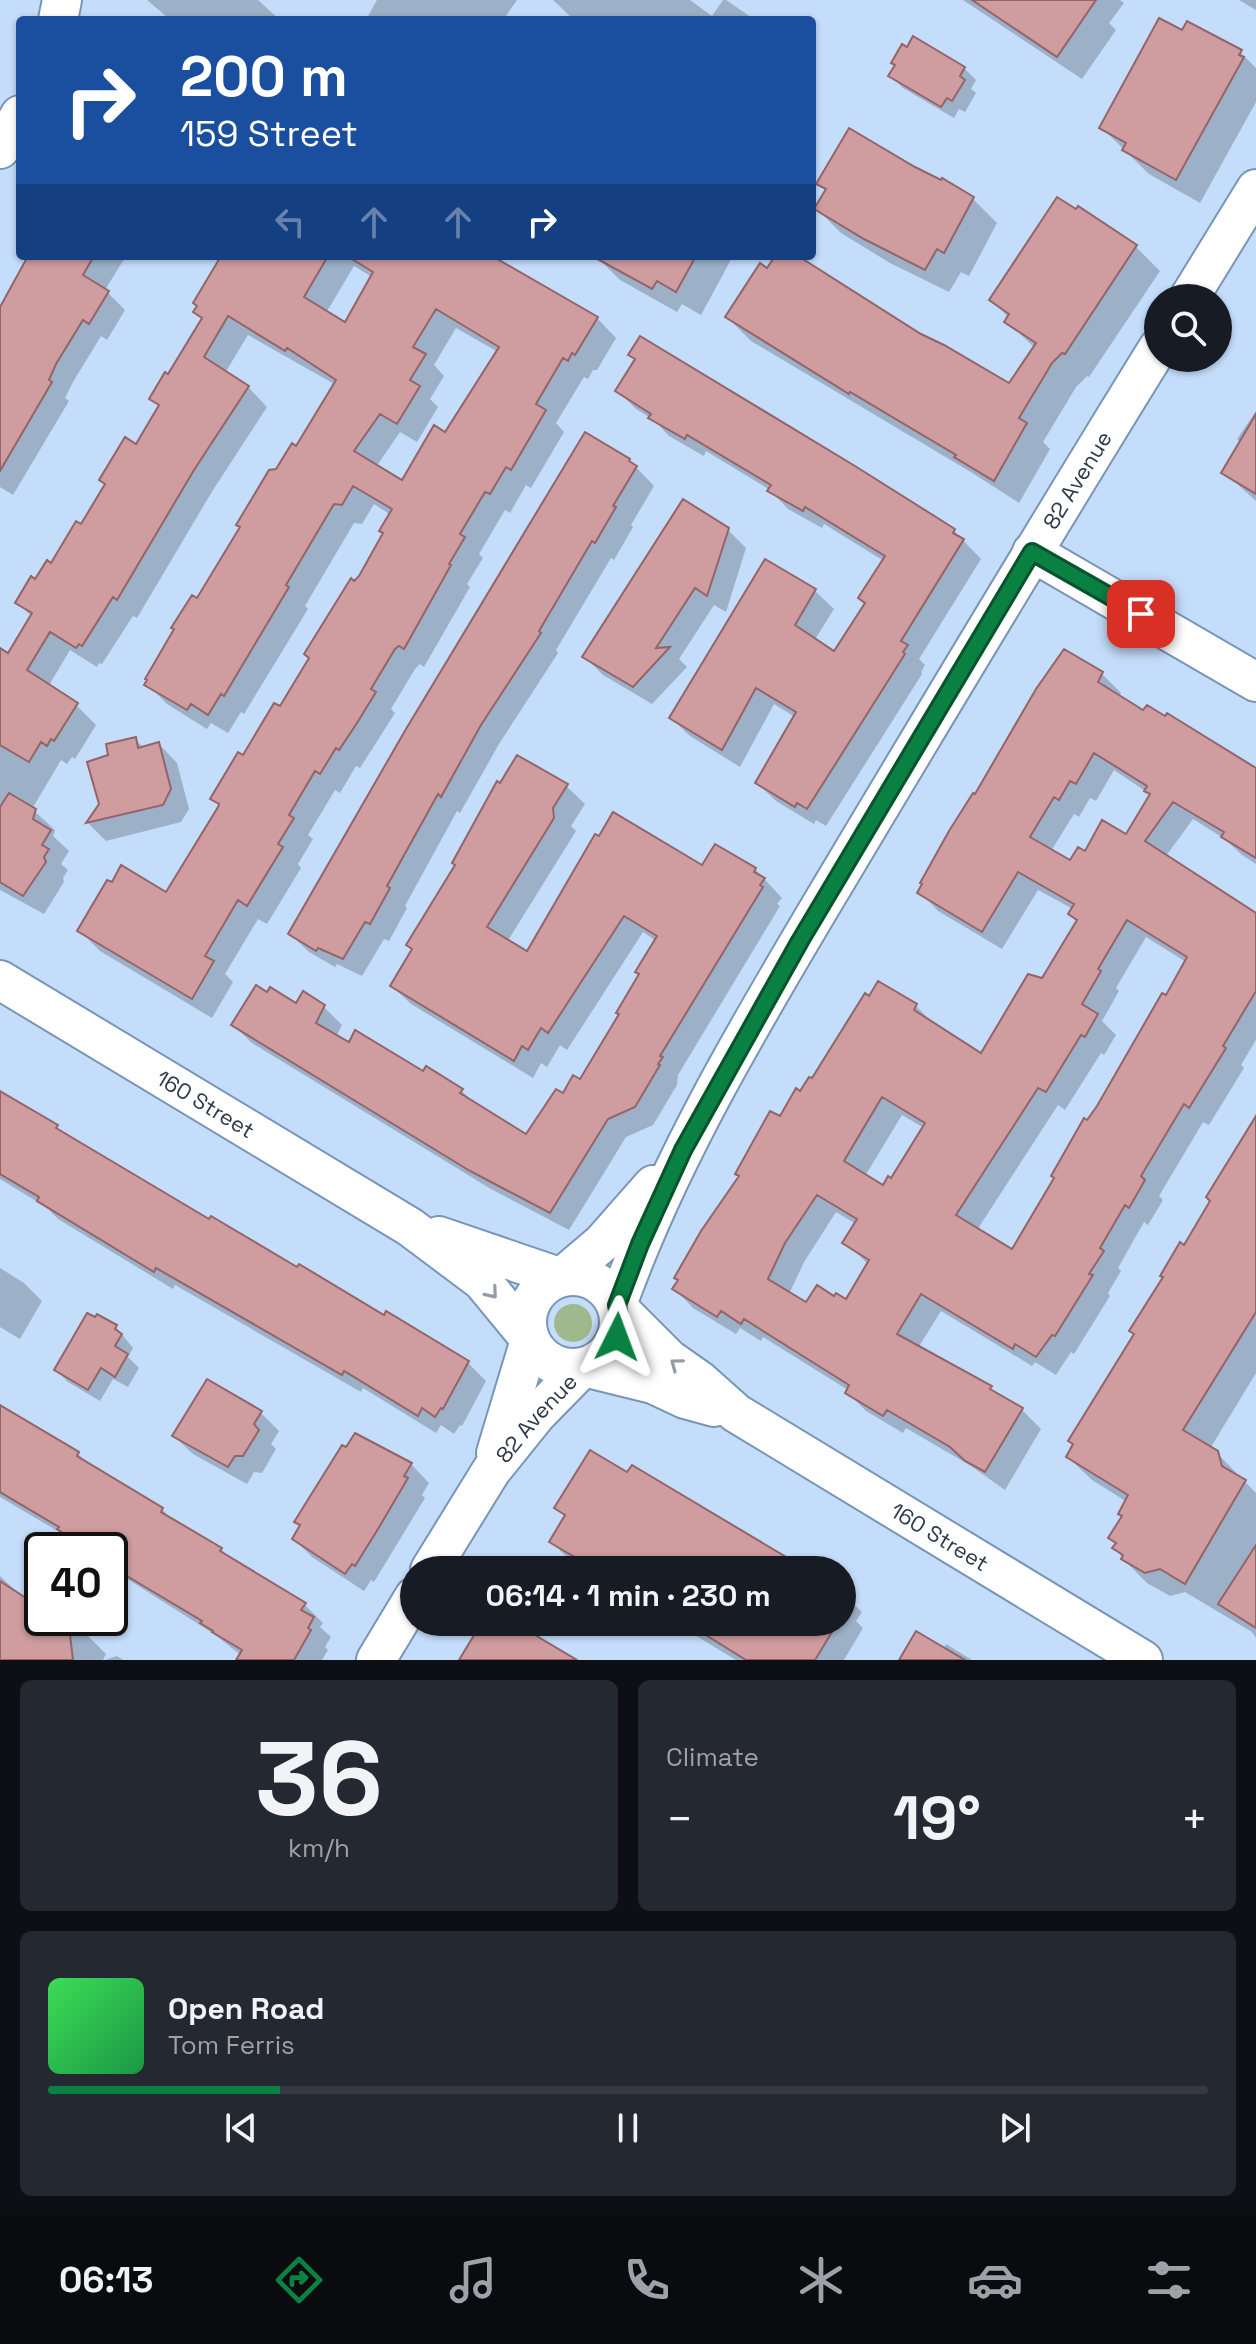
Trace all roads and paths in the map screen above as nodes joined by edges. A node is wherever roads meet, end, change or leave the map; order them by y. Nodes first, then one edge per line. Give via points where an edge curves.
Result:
1 (16, 122) edge
2 (0, 149) edge
3 (1256, 189) edge
4 (1198, 284) edge
5 (1144, 371) edge
6 (1032, 552) junction
7 (1256, 682) edge
8 (0, 980) edge
9 (683, 1150) junction
10 (410, 1227) junction
11 (560, 1277) junction
12 (617, 1306) junction
13 (530, 1339) junction
14 (583, 1368) junction
15 (736, 1413) junction
16 (491, 1471) junction
17 (439, 1556) edge
18 (400, 1620) edge
19 (376, 1660) edge
20 (1143, 1660) edge

1 - 2 street
3 - 4 street
5 - 6 street, 82 Avenue
6 - 7 street
6 - 9 street, 82 Avenue via 800,941
8 - 10 street, 160 Street
9 - 11 street, 82 Avenue via 602,1243
9 - 12 street, 82 Avenue
10 - 11 street, 160 Street
10 -> 13 street, 160 Street via 482,1281
11 - 12 street via 587,1277 600,1284
11 - 13 street via 546,1284 528,1308
12 - 14 street via 620,1322 610,1351
15 -> 12 street, 160 Street via 669,1359
13 - 14 street via 545,1360
13 - 16 street, 82 Avenue
14 - 15 street, 160 Street via 653,1384
14 - 16 street, 82 Avenue
15 - 20 street, 160 Street
16 - 17 street, 82 Avenue
18 - 19 street

